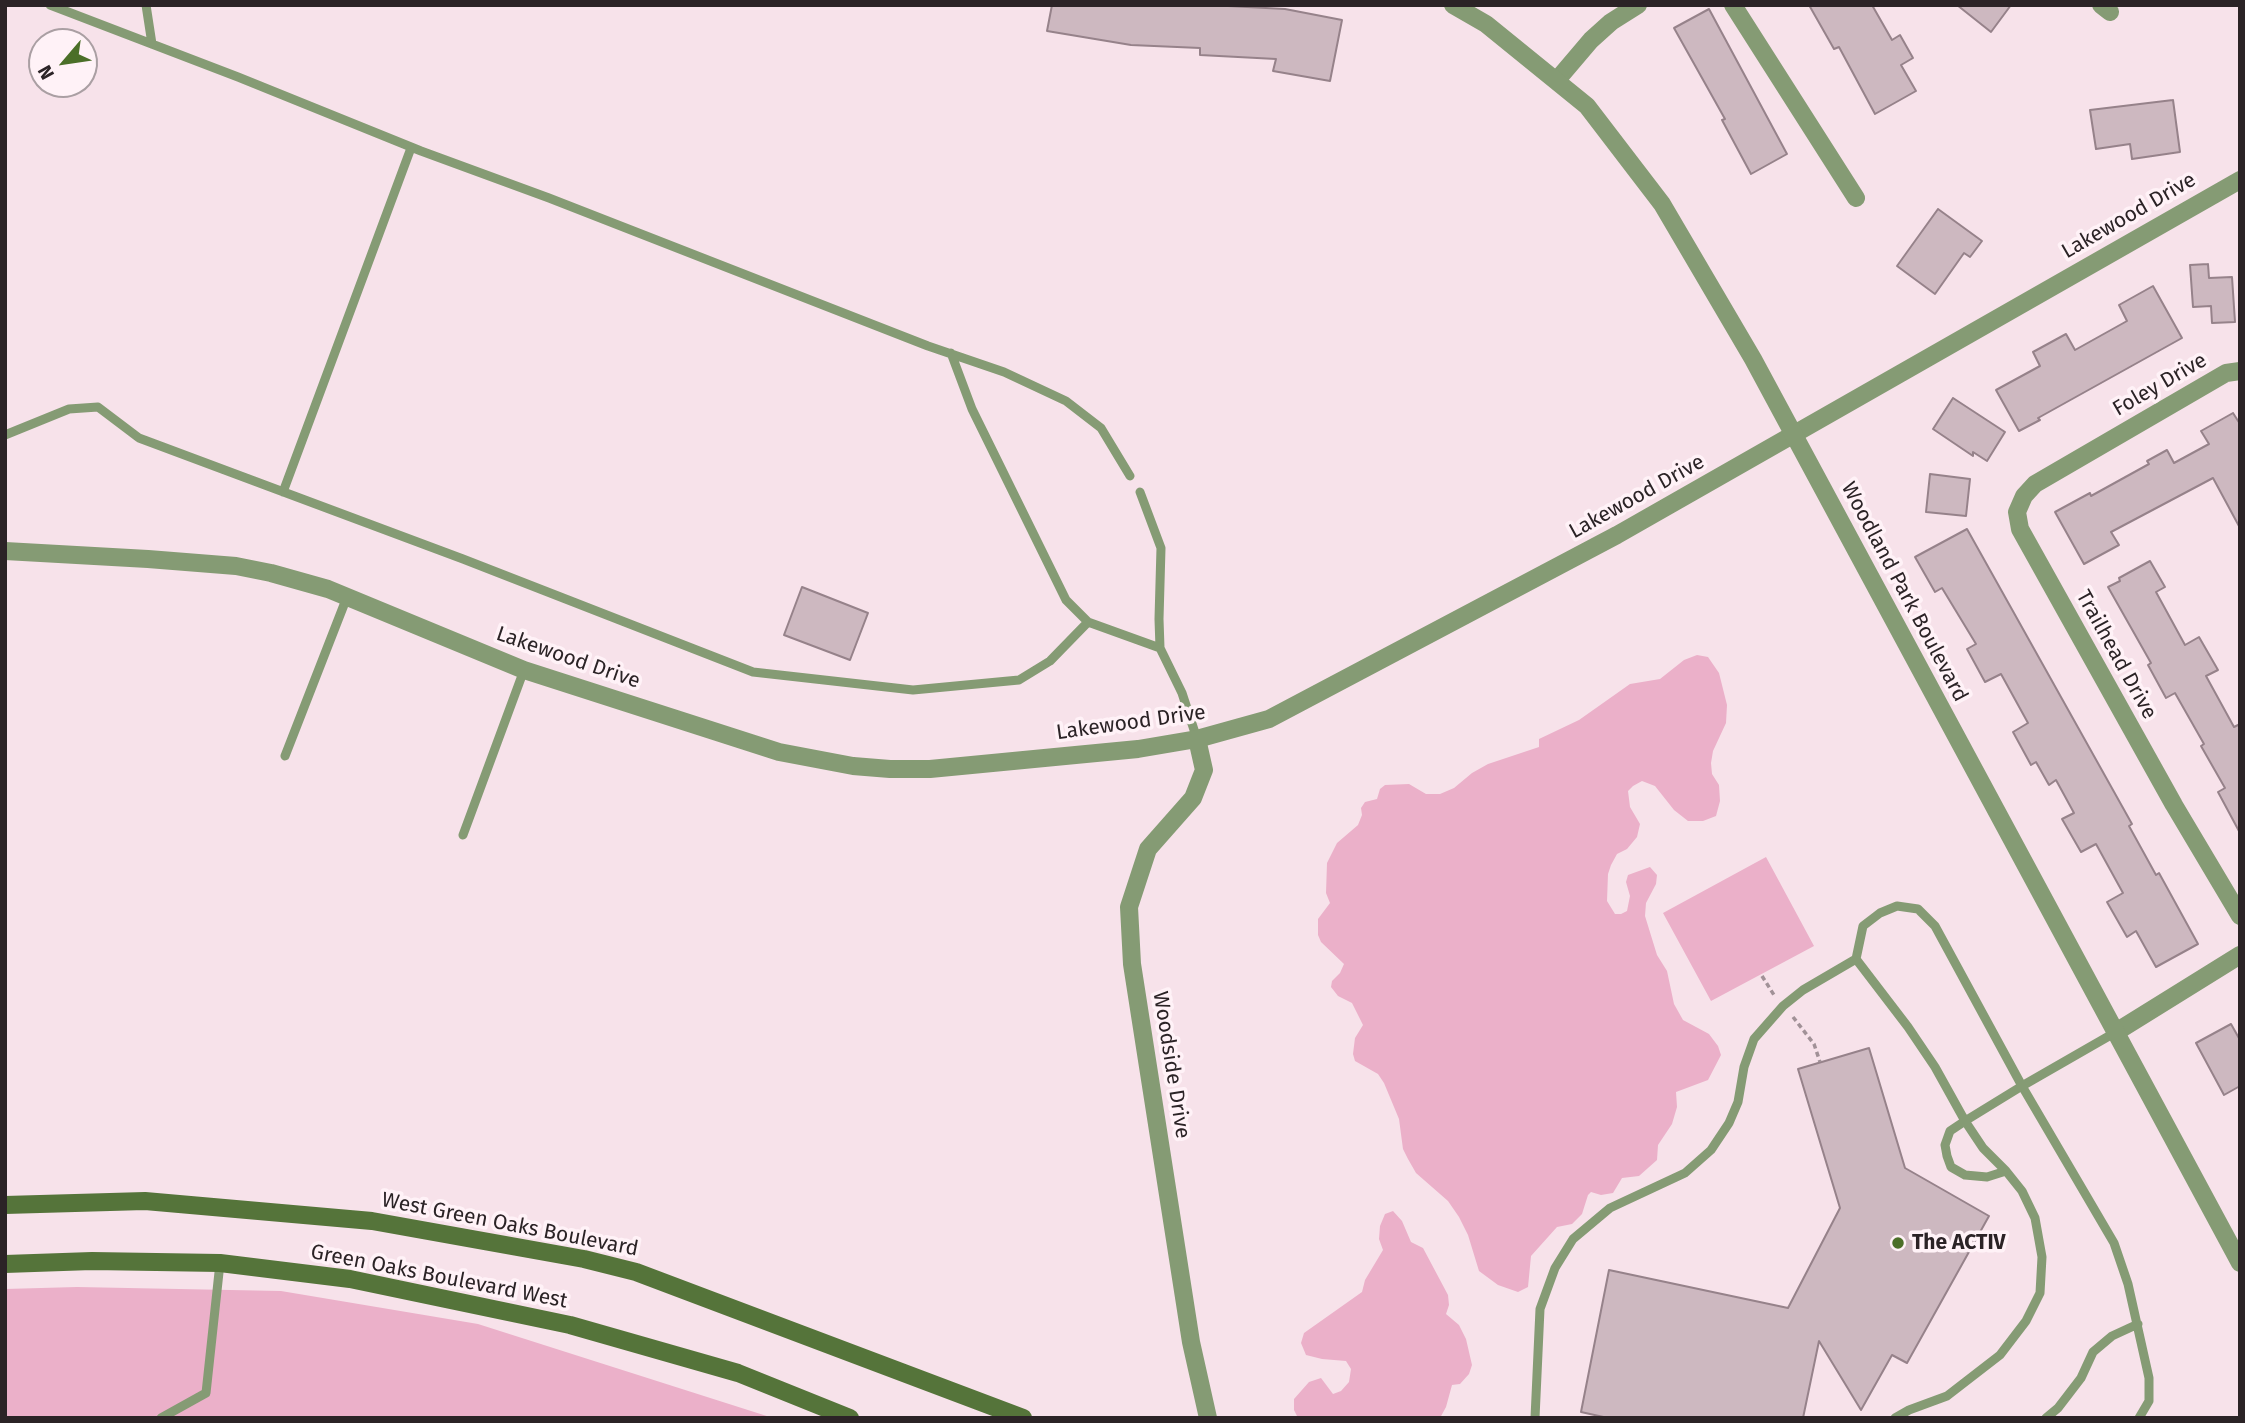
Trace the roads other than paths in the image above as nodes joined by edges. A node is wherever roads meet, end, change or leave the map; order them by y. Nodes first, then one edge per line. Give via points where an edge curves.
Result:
1 (50, 5) edge
2 (146, 5) edge
3 (1452, 5) edge
4 (1638, 5) edge
5 (1733, 5) edge
6 (152, 44) junction
7 (1558, 80) junction
8 (411, 148) junction
9 (2240, 180) edge
10 (1856, 198) dead end
11 (951, 353) junction
12 (2240, 371) edge
13 (5, 435) edge
14 (1793, 435) junction
15 (2105, 443) joint
16 (1130, 476) dead end
17 (283, 492) junction
18 (1140, 492) dead end
19 (5, 551) edge
20 (347, 597) junction
21 (1088, 622) junction
22 (1160, 648) junction
23 (524, 670) junction
24 (1197, 739) junction
25 (285, 756) dead end
26 (463, 835) dead end
27 (2240, 916) edge
28 (2240, 955) edge
29 (1856, 959) junction
30 (2116, 1032) junction
31 (2022, 1086) junction
32 (1965, 1121) junction
33 (2007, 1171) junction
34 (5, 1205) edge
35 (2240, 1263) edge
36 (5, 1264) edge
37 (220, 1264) junction
38 (2138, 1324) junction
39 (161, 1418) edge
40 (850, 1418) edge
41 (1023, 1418) edge
42 (1208, 1418) edge
43 (1535, 1418) edge
44 (1895, 1418) edge
45 (2046, 1418) edge
46 (2139, 1418) edge

1 - 6 lane
2 - 6 lane
3 - 7 street, Woodland Park Boulevard via 1486,24
4 - 7 street via 1591,40
5 - 10 street
6 - 8 lane
7 - 14 street, Woodland Park Boulevard via 1587,106 1662,204
8 - 11 lane
8 - 17 lane
9 - 14 street, Lakewood Drive
11 - 16 lane via 1066,401 1101,428
11 - 21 lane via 972,410 1066,600
12 - 15 street, Foley Drive via 2226,373
13 - 17 lane via 69,409 98,407 139,438
14 - 24 street, Lakewood Drive via 1617,535 1269,719
14 - 30 street, Woodland Park Boulevard
15 - 27 street, Trailhead Drive via 2035,484 2017,512 2020,529
17 - 21 lane via 753,672 913,690 1019,680 1050,662
18 - 22 lane via 1161,548
19 - 20 street, Lakewood Drive via 236,566
20 - 23 street, Lakewood Drive
20 - 25 lane
21 - 22 lane
22 - 24 lane
23 - 24 street, Lakewood Drive via 779,752 853,766 930,769
23 - 26 lane
24 - 42 street, Woodside Drive via 1204,770 1201,779 1193,798 1148,849 1129,907 1132,964 1191,1342
28 - 30 street
29 - 31 lane via 1863,926 1897,906 1918,909 1936,926
29 - 32 lane via 1922,1047
29 - 43 lane via 1780,1008 1754,1039 1738,1102 1711,1150 1685,1174 1610,1208 1573,1239 1555,1268 1540,1309
30 - 31 lane
30 - 35 street, Woodland Park Boulevard
31 - 32 lane
31 - 38 lane via 2114,1243
32 - 33 lane via 1983,1148
32 - 33 lane via 1950,1131 1945,1145 1951,1167 1965,1175 1987,1177
33 - 44 lane via 2035,1218 2042,1257 2040,1293 2000,1355 1947,1396
34 - 41 main road, West Green Oaks Boulevard via 145,1201 373,1221 584,1259 636,1272
36 - 37 main road, Green Oaks Boulevard West
37 - 39 lane via 206,1393
37 - 40 main road, Green Oaks Boulevard West via 351,1279 570,1325 738,1373
38 - 45 lane via 2112,1336 2093,1352 2081,1378
38 - 46 lane via 2149,1378 2149,1401

